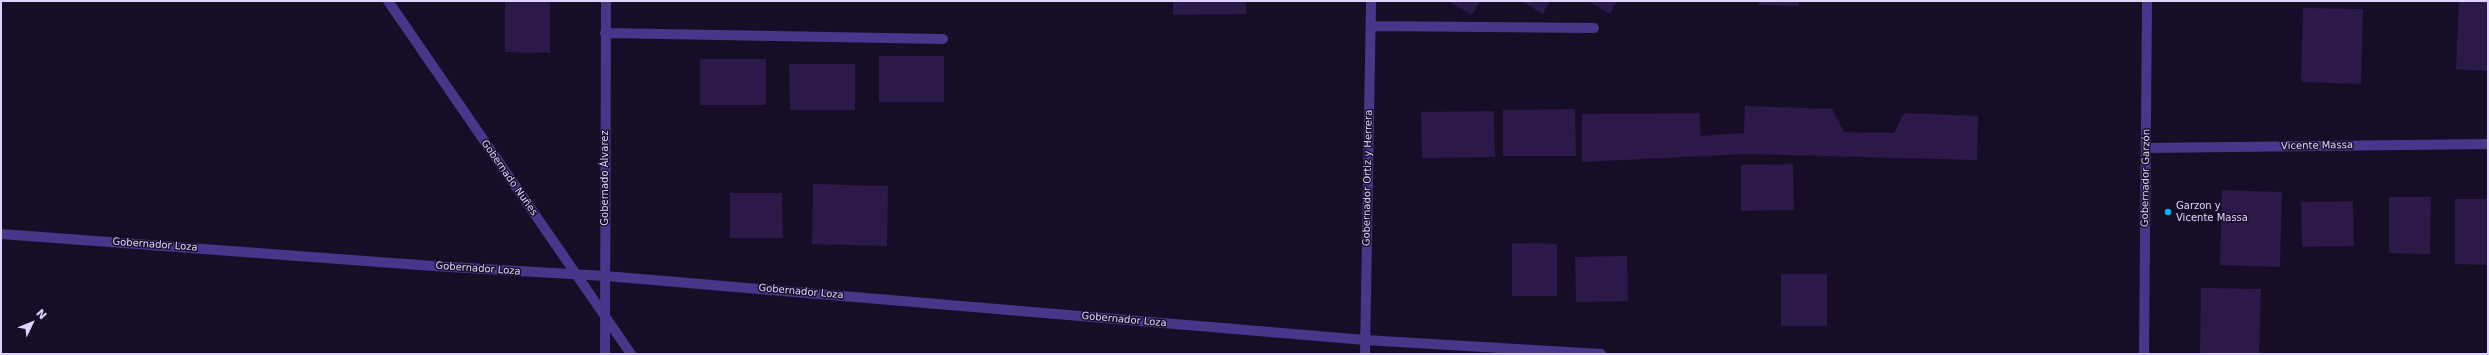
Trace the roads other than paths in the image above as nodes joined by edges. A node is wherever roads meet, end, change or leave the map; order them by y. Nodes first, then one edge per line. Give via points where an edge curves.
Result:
1 (388, 1) edge
2 (606, 1) edge
3 (1371, 1) edge
4 (2147, 1) edge
5 (1371, 26) junction
6 (1594, 28) dead end
7 (606, 33) junction
8 (943, 38) dead end
9 (2488, 144) edge
10 (2146, 148) junction
11 (1, 234) edge
12 (576, 275) junction
13 (605, 276) junction
14 (605, 316) junction
15 (1365, 340) junction
16 (605, 354) edge
17 (631, 354) edge
18 (1365, 354) edge
19 (1602, 354) edge
20 (2144, 354) edge

1 - 12 street, Gobernado Nuñes
2 - 7 street, Gobernado Álvarez
3 - 5 street, Gobernador Ortiz y Herrera
4 - 10 street, Gobernador Garzón
5 - 6 street
5 - 15 street, Gobernador Ortiz y Herrera
7 - 8 street
7 - 13 street, Gobernado Álvarez
9 - 10 street, Vicente Massa
10 - 20 street, Gobernador Garzón
11 - 12 street, Gobernador Loza
12 - 13 street, Gobernador Loza
12 - 14 street, Gobernado Nuñes
13 - 14 street, Gobernado Álvarez
13 - 15 street, Gobernador Loza
14 - 16 street, Gobernado Álvarez
14 - 17 street, Gobernado Nuñes
15 - 18 street, Gobernador Ortiz y Herrera
15 - 19 street, Gobernador Loza

